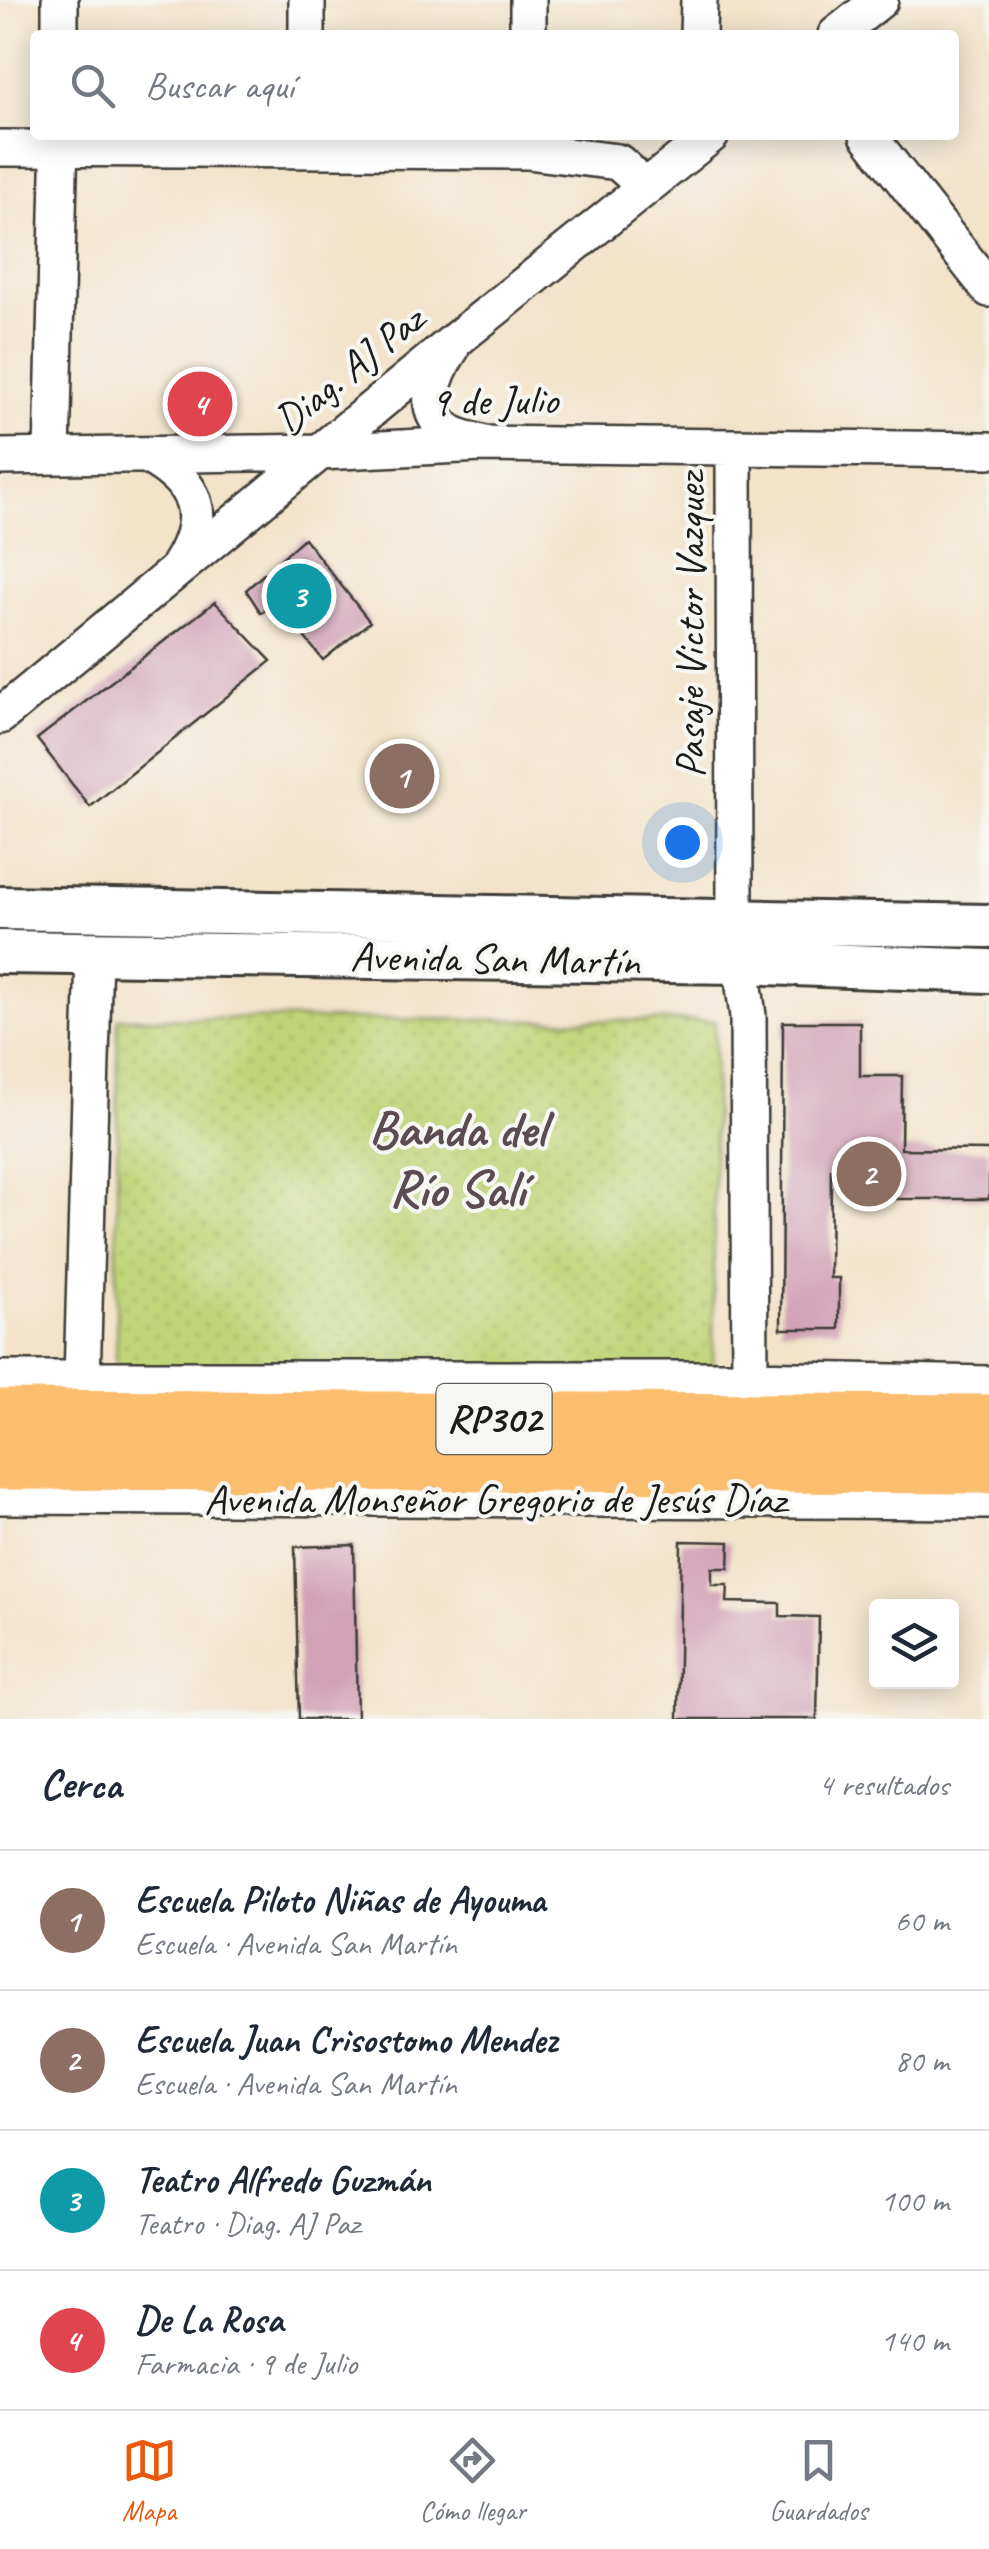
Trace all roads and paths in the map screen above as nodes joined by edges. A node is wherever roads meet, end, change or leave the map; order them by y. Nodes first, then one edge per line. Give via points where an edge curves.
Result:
1 (60, 0) edge
2 (306, 0) edge
3 (528, 0) edge
4 (699, 0) edge
5 (880, 0) edge
6 (60, 30) edge
7 (306, 30) edge
8 (528, 30) edge
9 (698, 30) edge
10 (842, 30) edge
11 (705, 140) edge
12 (872, 140) edge
13 (60, 142) edge
14 (307, 143) edge
15 (527, 143) edge
16 (0, 148) edge
17 (646, 188) junction
18 (989, 289) edge
19 (458, 338) junction
20 (482, 444) junction
21 (734, 448) junction
22 (989, 450) edge
23 (320, 452) junction
24 (52, 456) junction
25 (148, 456) junction
26 (0, 457) edge
27 (176, 571) junction
28 (0, 716) edge
29 (0, 908) edge
30 (989, 926) edge
31 (738, 942) junction
32 (0, 952) edge
33 (94, 953) junction
34 (989, 971) edge
35 (0, 1379) edge
36 (82, 1380) junction
37 (750, 1380) junction
38 (989, 1384) edge
39 (0, 1417) edge
40 (989, 1422) edge
41 (0, 1462) edge
42 (989, 1466) edge
43 (0, 1496) edge
44 (989, 1501) edge

1 - 6 street
2 - 7 street
3 - 8 street
4 - 9 street
5 - 10 street
11 - 17 street, Diag. AJ Paz
12 - 18 street
13 - 14 street
13 - 16 street
13 - 24 street
14 - 15 street
15 - 17 street via 618,162
17 - 19 street, Diag. AJ Paz
19 - 20 street via 435,374 434,408 452,434
19 - 23 street, Diag. AJ Paz
20 - 21 street, 9 de Julio
20 - 23 street, 9 de Julio
21 - 22 street, 9 de Julio
21 - 31 street, Pasaje Victor Vazquez
23 - 25 street, 9 de Julio
23 - 27 street, Diag. AJ Paz
24 - 25 street, 9 de Julio
24 - 26 street, 9 de Julio
25 - 27 street via 190,489 197,511
27 - 28 street, Diag. AJ Paz
29 - 31 street, Avenida San Martín
30 - 31 street, Avenida San Martín
31 - 33 street, Avenida San Martín
31 - 34 street, Avenida San Martín
31 - 37 street, Pasaje Victor Vazquez via 748,1016
32 - 33 street, Avenida San Martín
33 - 36 street
35 - 36 street
36 - 37 street
37 - 38 street
39 - 40 main road, Avenida Monseñor Gregorio de Jesús Díaz / RP302
41 - 42 main road, Avenida Monseñor Gregorio de Jesús Díaz / RP302
43 - 44 street, Avenida Monseñor Gregorio de Jesús Díaz

